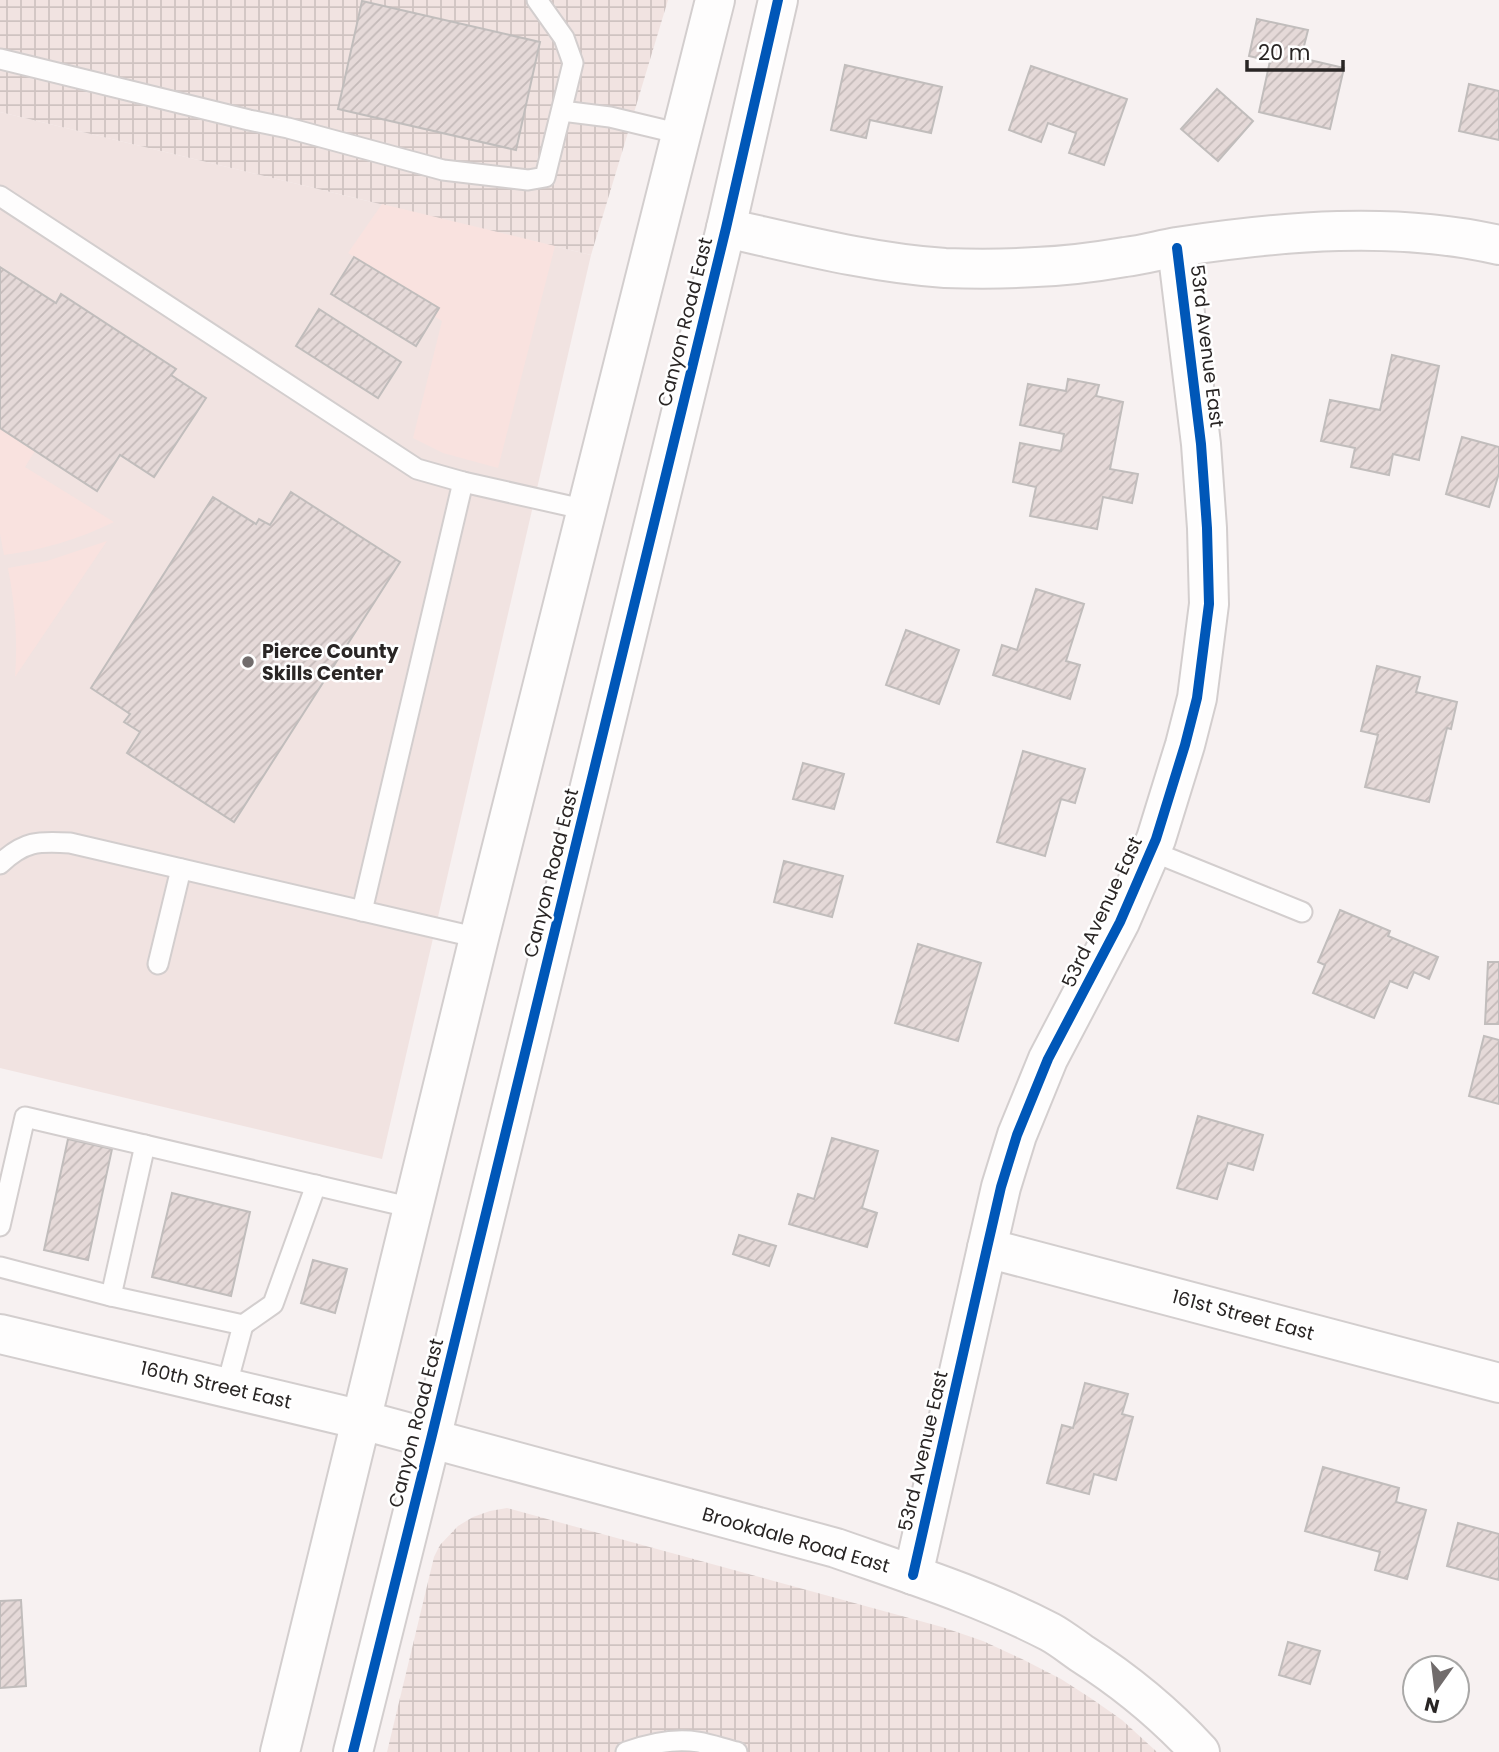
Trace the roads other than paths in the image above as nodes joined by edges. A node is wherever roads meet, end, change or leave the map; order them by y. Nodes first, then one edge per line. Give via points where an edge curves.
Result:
1 (537, 0) edge
2 (715, 0) edge
3 (778, 0) edge
4 (0, 59) edge
5 (562, 111) junction
6 (681, 134) junction
7 (0, 196) edge
8 (726, 228) junction
9 (1499, 245) edge
10 (1177, 248) junction
11 (463, 482) junction
12 (587, 510) junction
13 (1151, 851) junction
14 (0, 864) edge
15 (181, 869) junction
16 (362, 911) junction
17 (1302, 912) dead end
18 (479, 938) junction
19 (158, 964) dead end
20 (145, 1145) junction
21 (316, 1185) junction
22 (414, 1208) junction
23 (0, 1226) edge
24 (986, 1248) junction
25 (0, 1267) edge
26 (111, 1296) junction
27 (243, 1325) junction
28 (0, 1334) edge
29 (1499, 1382) edge
30 (226, 1388) junction
31 (362, 1420) junction
32 (431, 1438) junction
33 (913, 1575) junction
34 (280, 1752) edge
35 (353, 1752) edge
36 (626, 1752) edge
37 (737, 1752) edge
38 (1200, 1752) edge

1 - 5 lane via 564,38 573,63
2 - 6 main road
3 - 8 main road, Canyon Road East
4 - 5 lane via 443,170 528,180 545,177
5 - 6 lane
6 - 12 main road
7 - 11 lane via 417,468
8 - 10 main road via 825,250 946,268 1036,267
8 - 32 main road, Canyon Road East
9 - 10 main road via 1444,235 1334,230
10 - 13 main road, 53rd Avenue East via 1201,444 1209,604 1197,698
11 - 12 lane
11 - 16 lane
12 - 18 main road
13 - 17 lane
13 - 24 main road, 53rd Avenue East via 1043,1072 1017,1135
14 - 15 lane via 14,850 47,841
15 - 16 lane
15 - 19 lane
16 - 18 lane
18 - 22 main road
20 - 21 lane
20 - 23 lane via 25,1117
20 - 26 lane
21 - 22 lane
21 - 27 lane via 273,1304
22 - 31 main road
24 - 29 main road, 161st Street East
24 - 33 main road, 53rd Avenue East
25 - 26 lane
26 - 27 lane
27 - 30 lane
28 - 30 main road, 160th Street East
30 - 31 main road, 160th Street East
31 - 32 main road, 160th Street East
31 - 34 main road
32 - 33 main road, Brookdale Road East via 836,1548
32 - 35 main road, Canyon Road East
33 - 38 main road, Brookdale Road East via 1051,1633 1132,1689
36 - 37 lane via 696,1741

